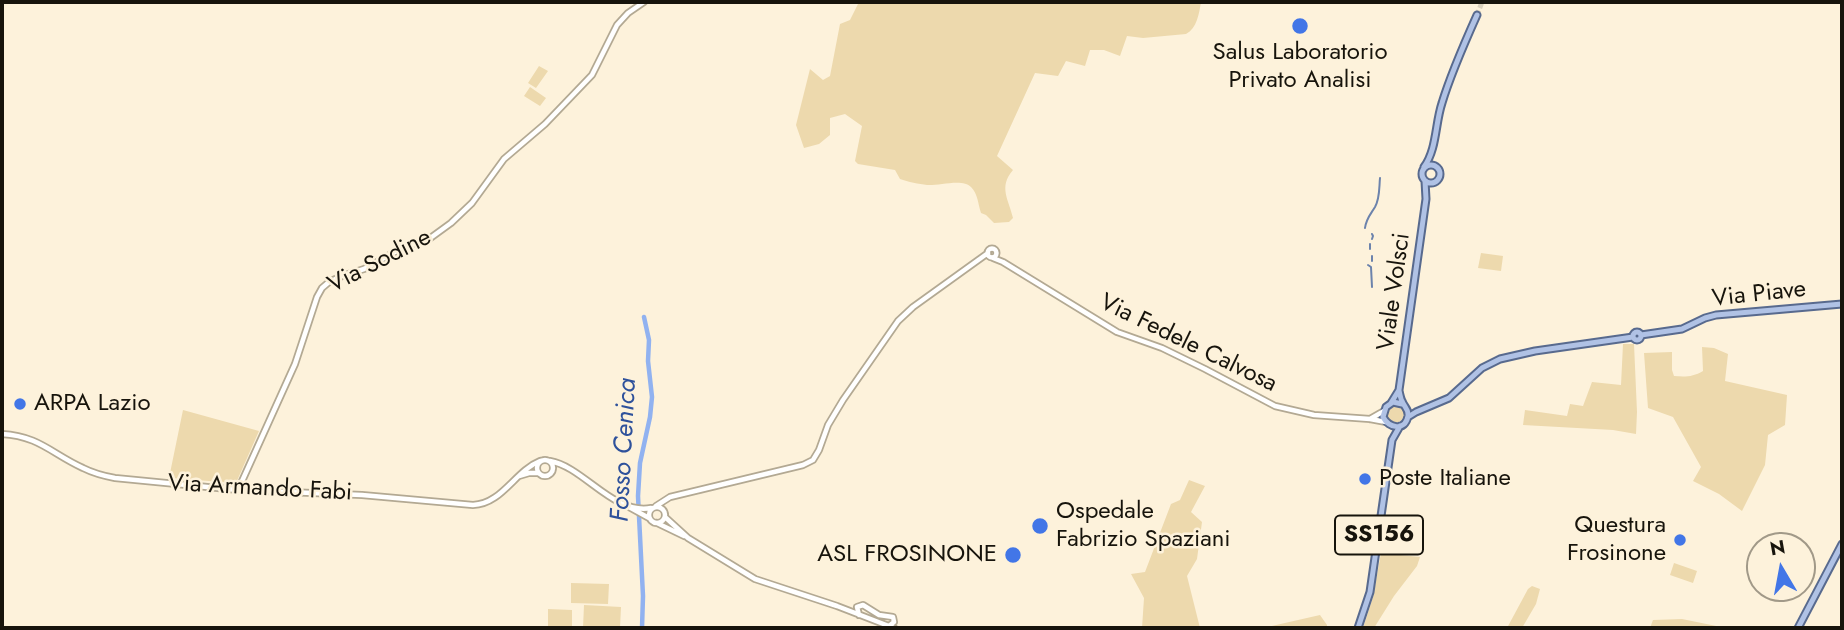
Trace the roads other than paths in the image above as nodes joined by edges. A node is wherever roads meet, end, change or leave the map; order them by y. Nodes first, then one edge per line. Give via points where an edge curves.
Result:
1 (644, 2) edge
2 (1477, 15) tunnel mouth
3 (1433, 147) junction
4 (1436, 166) junction
5 (1424, 167) junction
6 (1425, 181) junction
7 (1436, 182) junction
8 (1426, 199) junction
9 (1842, 304) edge
10 (1399, 390) junction
11 (1391, 403) junction
12 (1404, 405) junction
13 (1423, 409) junction
14 (1384, 411) junction
15 (1408, 417) junction
16 (1370, 419) junction
17 (1387, 424) junction
18 (1400, 426) junction
19 (2, 433) edge
20 (1392, 440) junction
21 (540, 461) junction
22 (552, 462) junction
23 (552, 471) junction
24 (574, 472) junction
25 (539, 473) junction
26 (518, 477) junction
27 (238, 490) junction
28 (674, 495) junction
29 (653, 507) junction
30 (643, 513) junction
31 (665, 514) junction
32 (650, 519) junction
33 (656, 523) junction
34 (688, 538) junction
35 (1842, 544) edge
36 (837, 606) junction
37 (857, 607) junction
38 (860, 615) junction
39 (894, 625) edge
40 (900, 628) edge
41 (1358, 628) edge
42 (1798, 628) edge

1 - 27 street, Via Sodine via 617,25 592,75 504,159 472,204 451,223 429,239 322,288 295,364
2 - 3 main road, Viale Volsci via 1441,107
3 - 4 main road, Viale Volsci
3 - 5 main road, Viale Volsci
4 - 5 main road
4 - 7 main road, Viale Volsci via 1440,174
5 - 6 main road, Viale Volsci via 1421,175
6 - 7 main road
6 - 8 main road, Viale Volsci
7 - 8 main road, Viale Volsci
8 - 10 main road, Viale Volsci
9 - 13 main road, Via Piave via 1716,315 1682,329 1641,335 1638,340 1633,337 1500,359 1482,368 1449,398
10 - 11 main road, Viale Volsci
10 - 12 main road, Viale Volsci
11 - 12 main road
11 - 14 main road
12 - 13 main road
12 - 15 main road
13 - 15 main road
14 - 16 street
14 - 17 main road, SS156
15 - 18 main road, SS156
16 - 17 street, Via Fedele Calvosa
16 - 28 street, Via Fedele Calvosa via 1314,415 1275,406 1162,348 1117,332 992,255 898,321 843,400 813,460
17 - 18 main road
17 - 20 main road, SS156
18 - 20 main road, SS156
19 - 27 street, Via Armando Fabi via 36,441 100,475
20 - 41 main road, SS156 via 1370,592
21 - 22 street
21 - 25 street
21 - 26 street, Via Armando Fabi
22 - 23 street
22 - 24 street
23 - 24 street
23 - 25 street
24 - 30 street
25 - 26 street
26 - 27 street, Via Armando Fabi via 478,505
28 - 29 street
28 - 31 street via 666,503
29 - 30 street
29 - 31 street via 661,507
29 - 32 street
30 - 32 street
31 - 33 street via 662,522
31 - 34 street
32 - 33 street
33 - 34 street
34 - 36 street via 755,579
35 - 42 main road
36 - 37 street
36 - 38 street
37 - 38 street
37 - 39 street via 891,616
38 - 39 street
39 - 40 street

